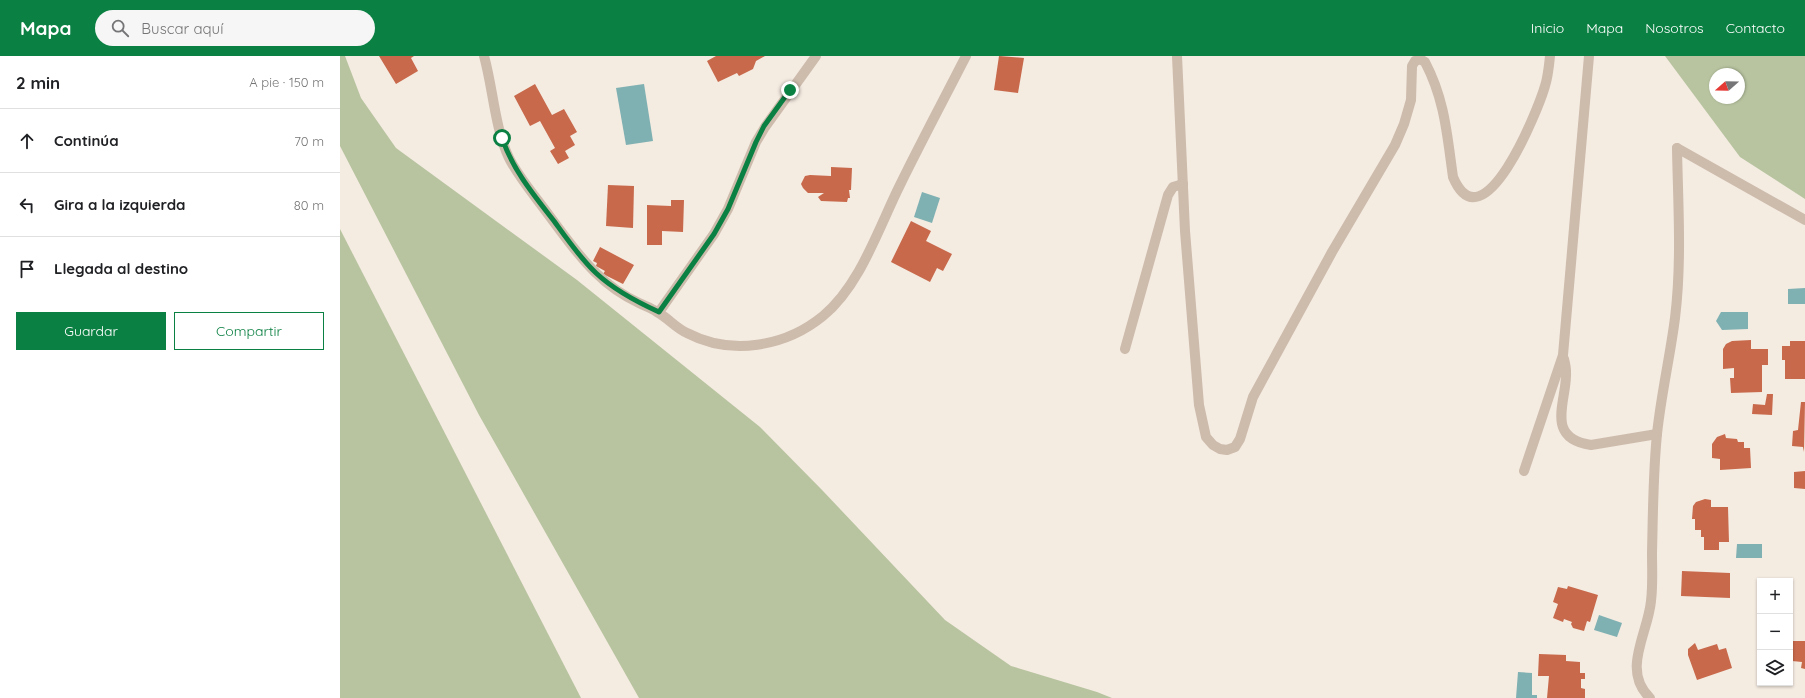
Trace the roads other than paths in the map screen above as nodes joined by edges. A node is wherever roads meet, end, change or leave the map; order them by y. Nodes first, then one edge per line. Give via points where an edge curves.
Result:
1 (484, 56) edge
2 (816, 56) edge
3 (966, 56) edge
4 (1177, 56) edge
5 (1550, 56) edge
6 (1589, 56) edge
7 (1183, 184) junction
8 (1805, 220) edge
9 (659, 312) junction
10 (1125, 349) dead end
11 (1563, 355) junction
12 (1657, 434) junction
13 (1524, 472) dead end
14 (1650, 698) edge

1 - 9 street via 502,138 521,178 596,273 637,302
2 - 9 street via 764,126 728,209
3 - 9 street via 852,280 838,301 823,316 779,341 765,345 740,345 699,339 685,332
4 - 7 street
5 - 7 street via 1546,85 1516,153 1500,179 1491,188 1474,197 1461,191 1456,184 1444,108 1425,62 1420,59 1415,61 1412,66 1411,100 1395,144 1332,252 1253,397 1240,439 1235,447 1227,450 1213,445 1206,437 1201,422
6 - 11 street
7 - 10 street via 1174,187 1168,195
8 - 12 street via 1677,148 1680,249 1678,286
11 - 12 street via 1566,372 1560,410 1566,431 1572,438 1581,444 1591,445
11 - 13 street
12 - 14 street via 1652,600 1636,665 1639,684

